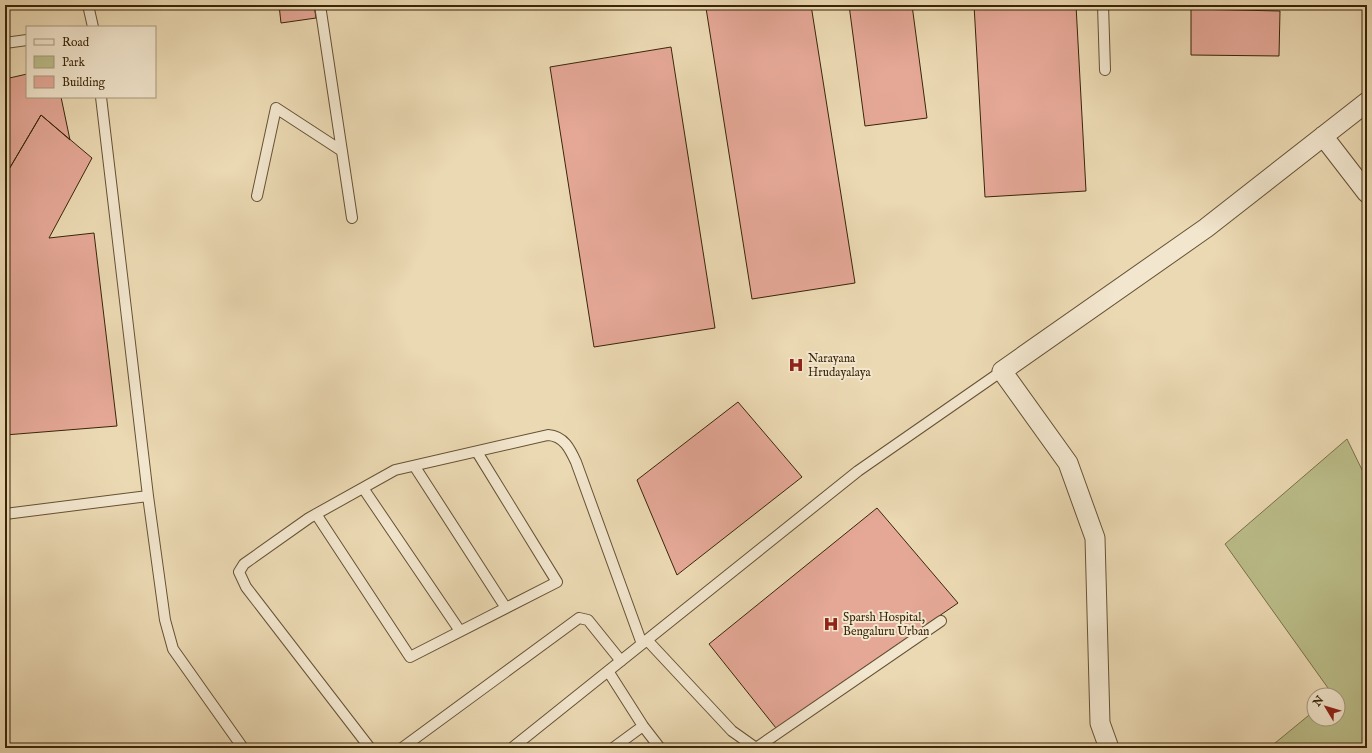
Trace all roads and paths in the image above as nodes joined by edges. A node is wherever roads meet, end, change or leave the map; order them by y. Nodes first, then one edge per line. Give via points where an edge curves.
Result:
1 (88, 5) edge
2 (320, 5) edge
3 (1103, 5) edge
4 (93, 26) edge
5 (26, 40) edge
6 (5, 43) edge
7 (1105, 70) dead end
8 (101, 98) edge
9 (1367, 102) edge
10 (1324, 136) junction
11 (342, 151) junction
12 (1367, 193) edge
13 (257, 196) dead end
14 (352, 218) dead end
15 (1002, 371) junction
16 (476, 452) junction
17 (415, 467) junction
18 (363, 488) junction
19 (148, 496) junction
20 (5, 514) edge
21 (316, 514) junction
22 (506, 608) junction
23 (942, 621) dead end
24 (460, 631) junction
25 (644, 642) junction
26 (621, 661) junction
27 (608, 671) junction
28 (643, 726) junction
29 (243, 748) edge
30 (370, 748) edge
31 (402, 748) edge
32 (512, 748) edge
33 (613, 748) edge
34 (660, 748) edge
35 (756, 748) edge
36 (1109, 748) edge

1 - 4 lane
2 - 11 lane
3 - 7 lane
5 - 6 lane
8 - 19 lane
9 - 10 street
10 - 12 street
10 - 15 street via 1206,228
11 - 13 lane via 276,108
11 - 14 lane
15 - 25 lane via 858,471
15 - 36 street via 1068,463 1095,538 1100,723
16 - 17 lane
16 - 22 lane via 557,582
16 - 25 lane via 548,435 557,435 566,444 576,462
17 - 18 lane via 395,470
17 - 22 lane
18 - 21 lane
18 - 24 lane
19 - 20 lane
19 - 29 lane via 165,620 173,649
21 - 24 lane via 410,657
21 - 30 lane via 244,564 239,572 246,587
22 - 24 lane
23 - 35 lane
25 - 26 lane
25 - 35 lane via 732,731
26 - 27 lane
26 - 31 lane via 588,620 579,618
27 - 28 lane
27 - 32 lane
28 - 33 lane
28 - 34 lane

